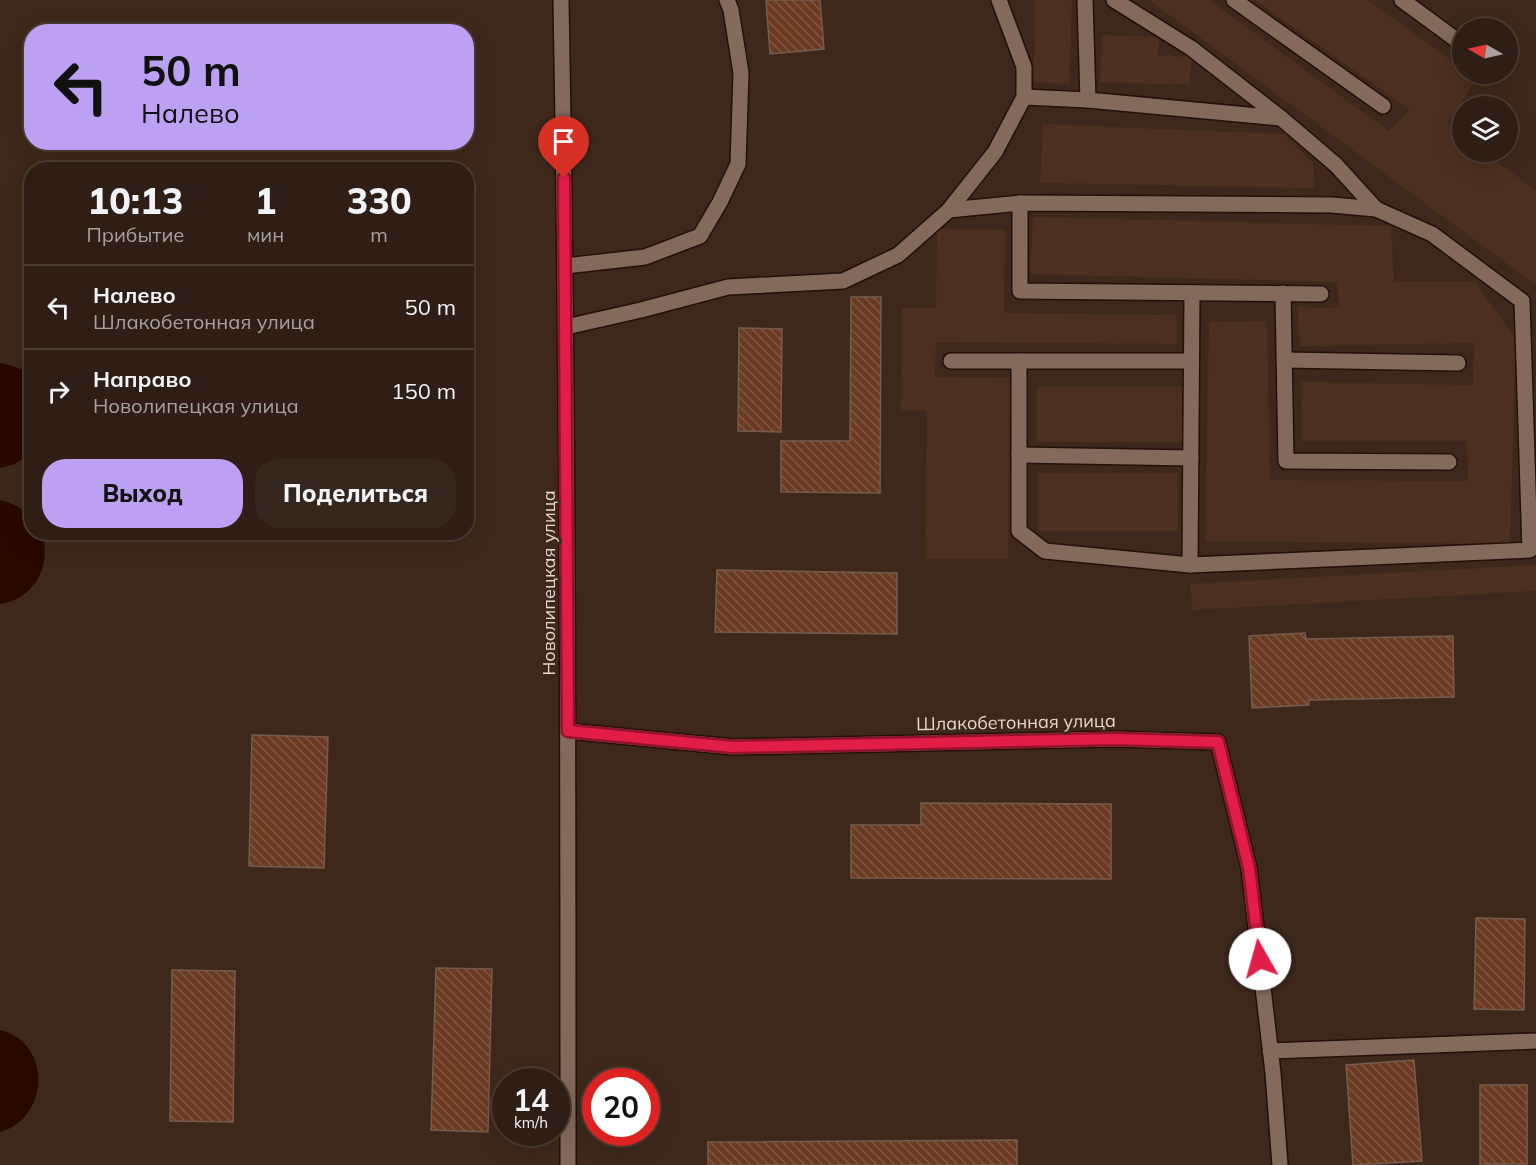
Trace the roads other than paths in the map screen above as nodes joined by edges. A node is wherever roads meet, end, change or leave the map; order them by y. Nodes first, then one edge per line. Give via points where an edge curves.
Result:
1 (561, 0) edge
2 (727, 0) edge
3 (999, 0) edge
4 (1085, 0) edge
5 (1114, 0) edge
6 (1234, 0) edge
7 (1402, 0) edge
8 (1452, 37) edge
9 (1024, 97) junction
10 (1088, 100) junction
11 (1383, 106) dead end
12 (1281, 118) junction
13 (1020, 203) junction
14 (1376, 209) junction
15 (949, 210) junction
16 (565, 266) junction
17 (1192, 292) junction
18 (1283, 293) junction
19 (1321, 294) dead end
20 (566, 327) junction
21 (1284, 360) junction
22 (951, 361) dead end
23 (1018, 361) junction
24 (1191, 361) junction
25 (1458, 363) dead end
26 (1019, 455) junction
27 (1191, 458) junction
28 (1449, 462) dead end
29 (1190, 565) junction
30 (568, 731) junction
31 (1536, 1041) edge
32 (1270, 1051) junction
33 (568, 1165) edge
34 (1281, 1165) edge

1 - 16 street, Новолипецкая улица
2 - 16 street via 741,73 738,164 700,236 645,256
3 - 9 street via 1024,67
4 - 10 street
5 - 12 street via 1191,48
6 - 11 street
7 - 8 street
9 - 10 street
9 - 15 street via 995,152
10 - 12 street
12 - 14 street via 1336,165
13 - 14 street via 1332,205
13 - 15 street
13 - 17 street via 1020,291
14 - 29 street via 1432,234 1522,301 1530,550
15 - 20 street via 898,255 843,281 728,287
16 - 20 street, Новолипецкая улица
17 - 18 street
17 - 24 street
18 - 19 street
18 - 21 street
20 - 30 street, Новолипецкая улица
21 - 25 street
21 - 28 street via 1286,461
22 - 23 street
23 - 24 street
23 - 26 street
24 - 27 street
26 - 27 street
26 - 29 street via 1018,531 1045,551
27 - 29 street
30 - 32 street, Шлакобетонная улица via 733,747 1116,739 1218,742 1249,868
30 - 33 street, Новолипецкая улица
31 - 32 street
32 - 34 street, Шлакобетонная улица

